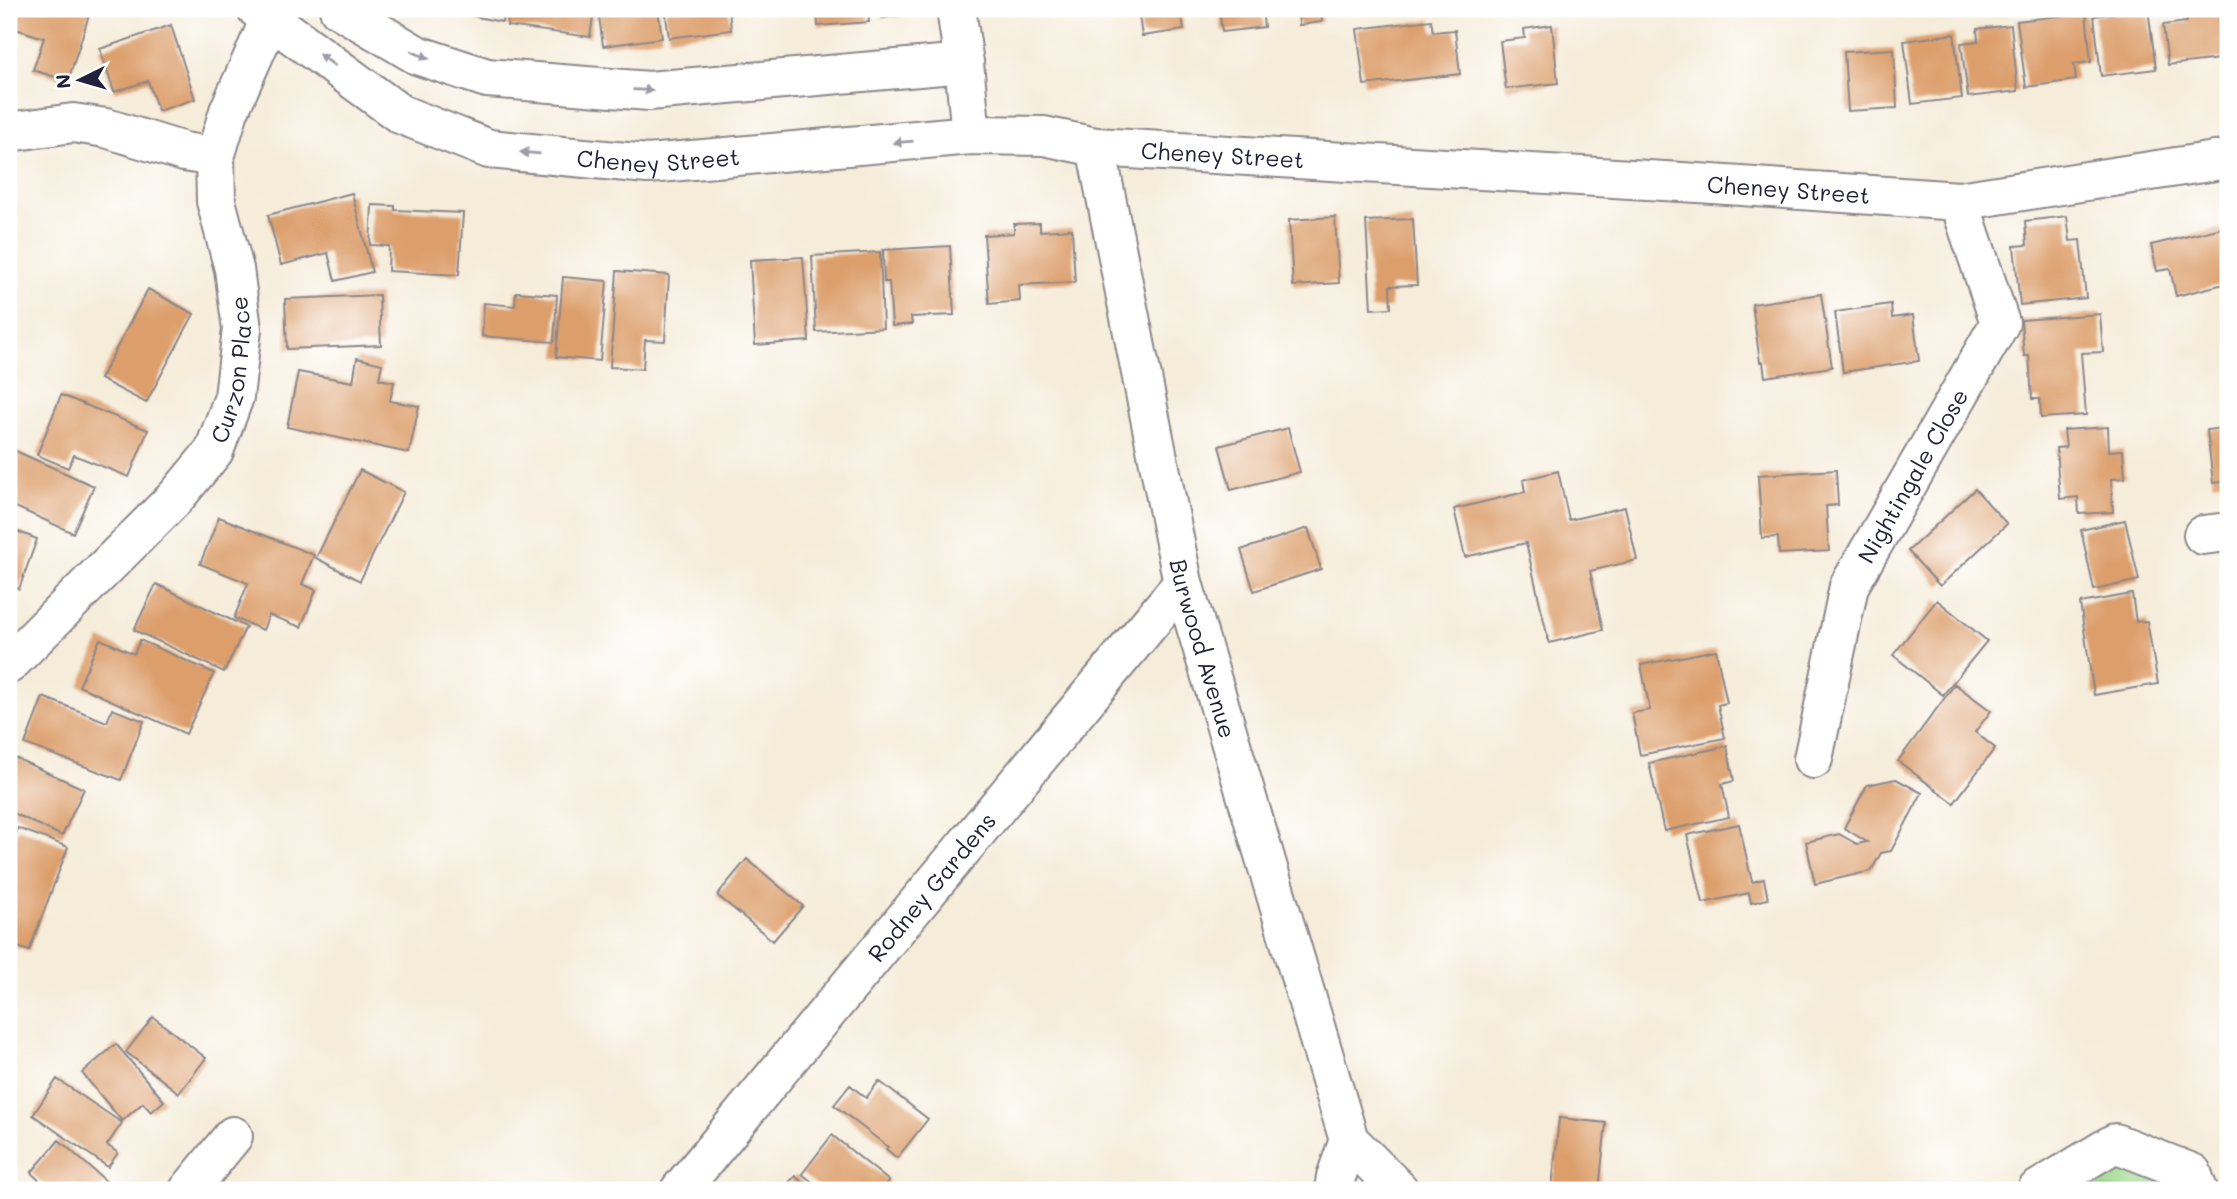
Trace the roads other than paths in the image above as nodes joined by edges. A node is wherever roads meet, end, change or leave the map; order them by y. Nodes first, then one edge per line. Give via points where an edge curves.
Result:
1 (339, 9) edge
2 (956, 9) edge
3 (268, 12) edge
4 (964, 62) junction
5 (9, 132) edge
6 (971, 135) junction
7 (1097, 147) junction
8 (215, 157) junction
9 (2228, 159) edge
10 (1959, 201) junction
11 (1183, 583) junction
12 (9, 664) edge
13 (1813, 760) dead end
14 (233, 1136) dead end
15 (1349, 1140) junction
16 (189, 1190) edge
17 (680, 1190) edge
18 (1334, 1190) edge
19 (1399, 1190) edge
20 (2037, 1190) edge
21 (2199, 1190) edge

1 -> 4 street via 417,55 487,78 649,90
2 - 4 street
6 -> 3 street, Cheney Street via 648,164 489,149 400,114
3 - 8 street, Curzon Place
4 - 6 street
5 - 8 street via 74,123
6 - 7 street, Cheney Street via 1044,136
7 - 10 street, Cheney Street
7 - 11 street, Burwood Avenue
8 - 12 street, Curzon Place via 216,201 234,269 242,329 234,397 214,451 176,496
9 - 10 street, Cheney Street
10 - 13 street, Nightingale Close via 2000,323 1849,586
11 - 15 street, Burwood Avenue
11 - 17 street, Rodney Gardens
14 - 16 street
15 - 18 street
15 - 19 street, Burwood Avenue
20 - 21 street via 2115,1143 2192,1173

